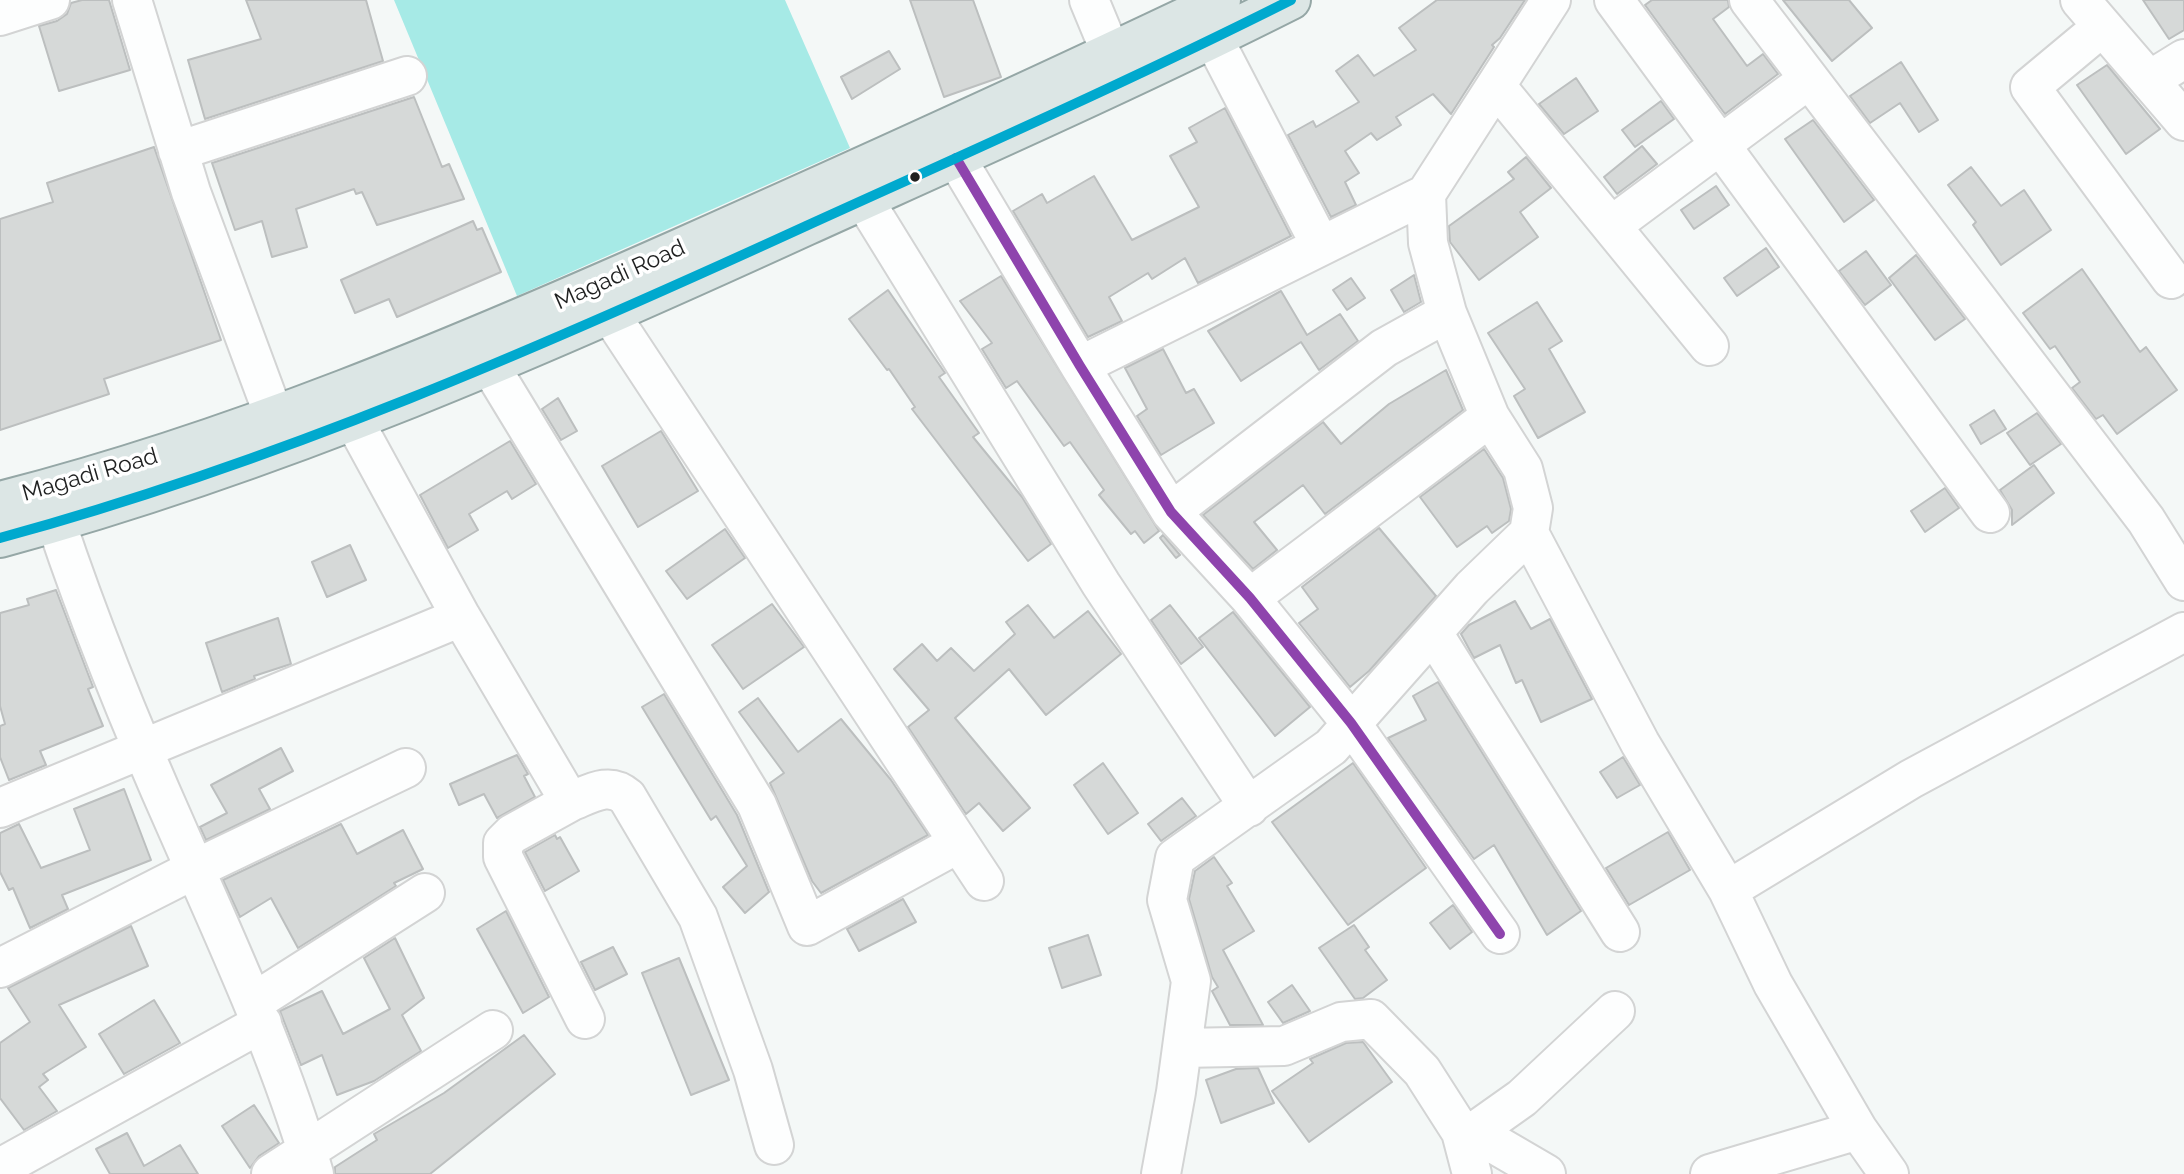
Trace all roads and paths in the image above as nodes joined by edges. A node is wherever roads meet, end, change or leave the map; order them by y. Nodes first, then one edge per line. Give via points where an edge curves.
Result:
1 (50, 0) edge
2 (132, 0) edge
3 (1089, 0) edge
4 (1221, 0) edge
5 (1291, 0) edge
6 (1551, 0) edge
7 (1614, 0) edge
8 (1749, 0) edge
9 (2091, 13) edge
10 (0, 16) edge
11 (1213, 38) junction
12 (1111, 53) junction
13 (2184, 59) edge
14 (407, 76) dead end
15 (1809, 79) junction
16 (2150, 80) junction
17 (1496, 86) junction
18 (2184, 121) edge
19 (1721, 145) junction
20 (178, 150) junction
21 (956, 158) junction
22 (1426, 194) junction
23 (864, 200) junction
24 (1611, 226) junction
25 (1321, 246) junction
26 (2172, 279) dead end
27 (1447, 313) junction
28 (610, 314) junction
29 (1709, 346) dead end
30 (490, 366) junction
31 (1080, 366) junction
32 (274, 416) junction
33 (1490, 417) junction
34 (354, 421) junction
35 (0, 501) edge
36 (1171, 512) junction
37 (1990, 513) dead end
38 (56, 522) junction
39 (1529, 533) junction
40 (0, 538) edge
41 (2184, 581) edge
42 (1250, 598) junction
43 (461, 617) junction
44 (2184, 632) edge
45 (1433, 633) junction
46 (1351, 723) junction
47 (144, 748) junction
48 (406, 768) dead end
49 (570, 802) junction
50 (1249, 807) junction
51 (0, 808) edge
52 (959, 843) junction
53 (195, 869) junction
54 (984, 881) dead end
55 (1728, 890) junction
56 (425, 893) dead end
57 (1620, 932) dead end
58 (1500, 934) dead end
59 (0, 968) edge
60 (1615, 1011) dead end
61 (258, 1012) junction
62 (585, 1019) dead end
63 (493, 1030) dead end
64 (1182, 1048) junction
65 (1858, 1130) junction
66 (1467, 1132) junction
67 (774, 1145) dead end
68 (310, 1163) edge
69 (0, 1168) edge
70 (271, 1174) edge
71 (1161, 1174) edge
72 (1472, 1174) edge
73 (1546, 1174) edge
74 (1710, 1174) edge
75 (1889, 1174) edge

1 - 10 street
2 - 20 street
3 - 12 street
4 - 12 main road, Magadi Road
5 - 11 main road, Magadi Road
6 - 17 street
7 - 19 street
8 - 15 street
9 - 16 street
9 - 26 street via 2030,87
11 - 21 main road, Magadi Road
11 - 25 street
12 - 32 main road, Magadi Road via 564,300 405,368
13 - 16 street
14 - 20 street
15 - 19 street
15 - 41 street via 2146,520
16 - 18 street
17 - 22 street
17 - 24 street
19 - 24 street
19 - 37 street
20 - 32 street
21 - 23 main road, Magadi Road
21 - 31 street
22 - 25 street
22 - 27 street via 1428,243
23 - 28 main road, Magadi Road
23 - 50 street via 1101,584
24 - 29 street
25 - 31 street
27 - 33 street
27 - 36 street via 1384,348
28 - 30 main road, Magadi Road
28 - 52 street
30 - 34 main road, Magadi Road
30 - 52 street via 757,805 807,926
31 - 36 street
32 - 35 main road, Magadi Road via 141,461
33 - 39 street via 1524,469 1533,508
33 - 42 street
34 - 38 main road, Magadi Road
34 - 43 street
36 - 42 street
38 - 40 main road, Magadi Road
38 - 47 street
39 - 45 street
39 - 55 street via 1640,743
42 - 46 street
43 - 47 street
43 - 49 street
44 - 55 street via 1910,779
45 - 46 street
45 - 57 street
46 - 50 street via 1331,747
46 - 58 street
47 - 51 street
47 - 53 street
48 - 53 street
49 - 62 street via 512,834 503,843 503,857
49 - 67 street via 610,788 627,797 698,917 753,1070
50 - 64 street via 1175,858 1167,900 1191,981
52 - 54 street
53 - 59 street
53 - 61 street
55 - 65 street via 1773,984
56 - 61 street
60 - 66 street via 1522,1098
61 - 68 street
61 - 69 street
63 - 68 street
64 - 66 street via 1284,1046 1341,1022 1371,1019 1422,1072
64 - 71 street
65 - 74 street
65 - 75 street
66 - 72 street
66 - 73 street
68 - 70 street

